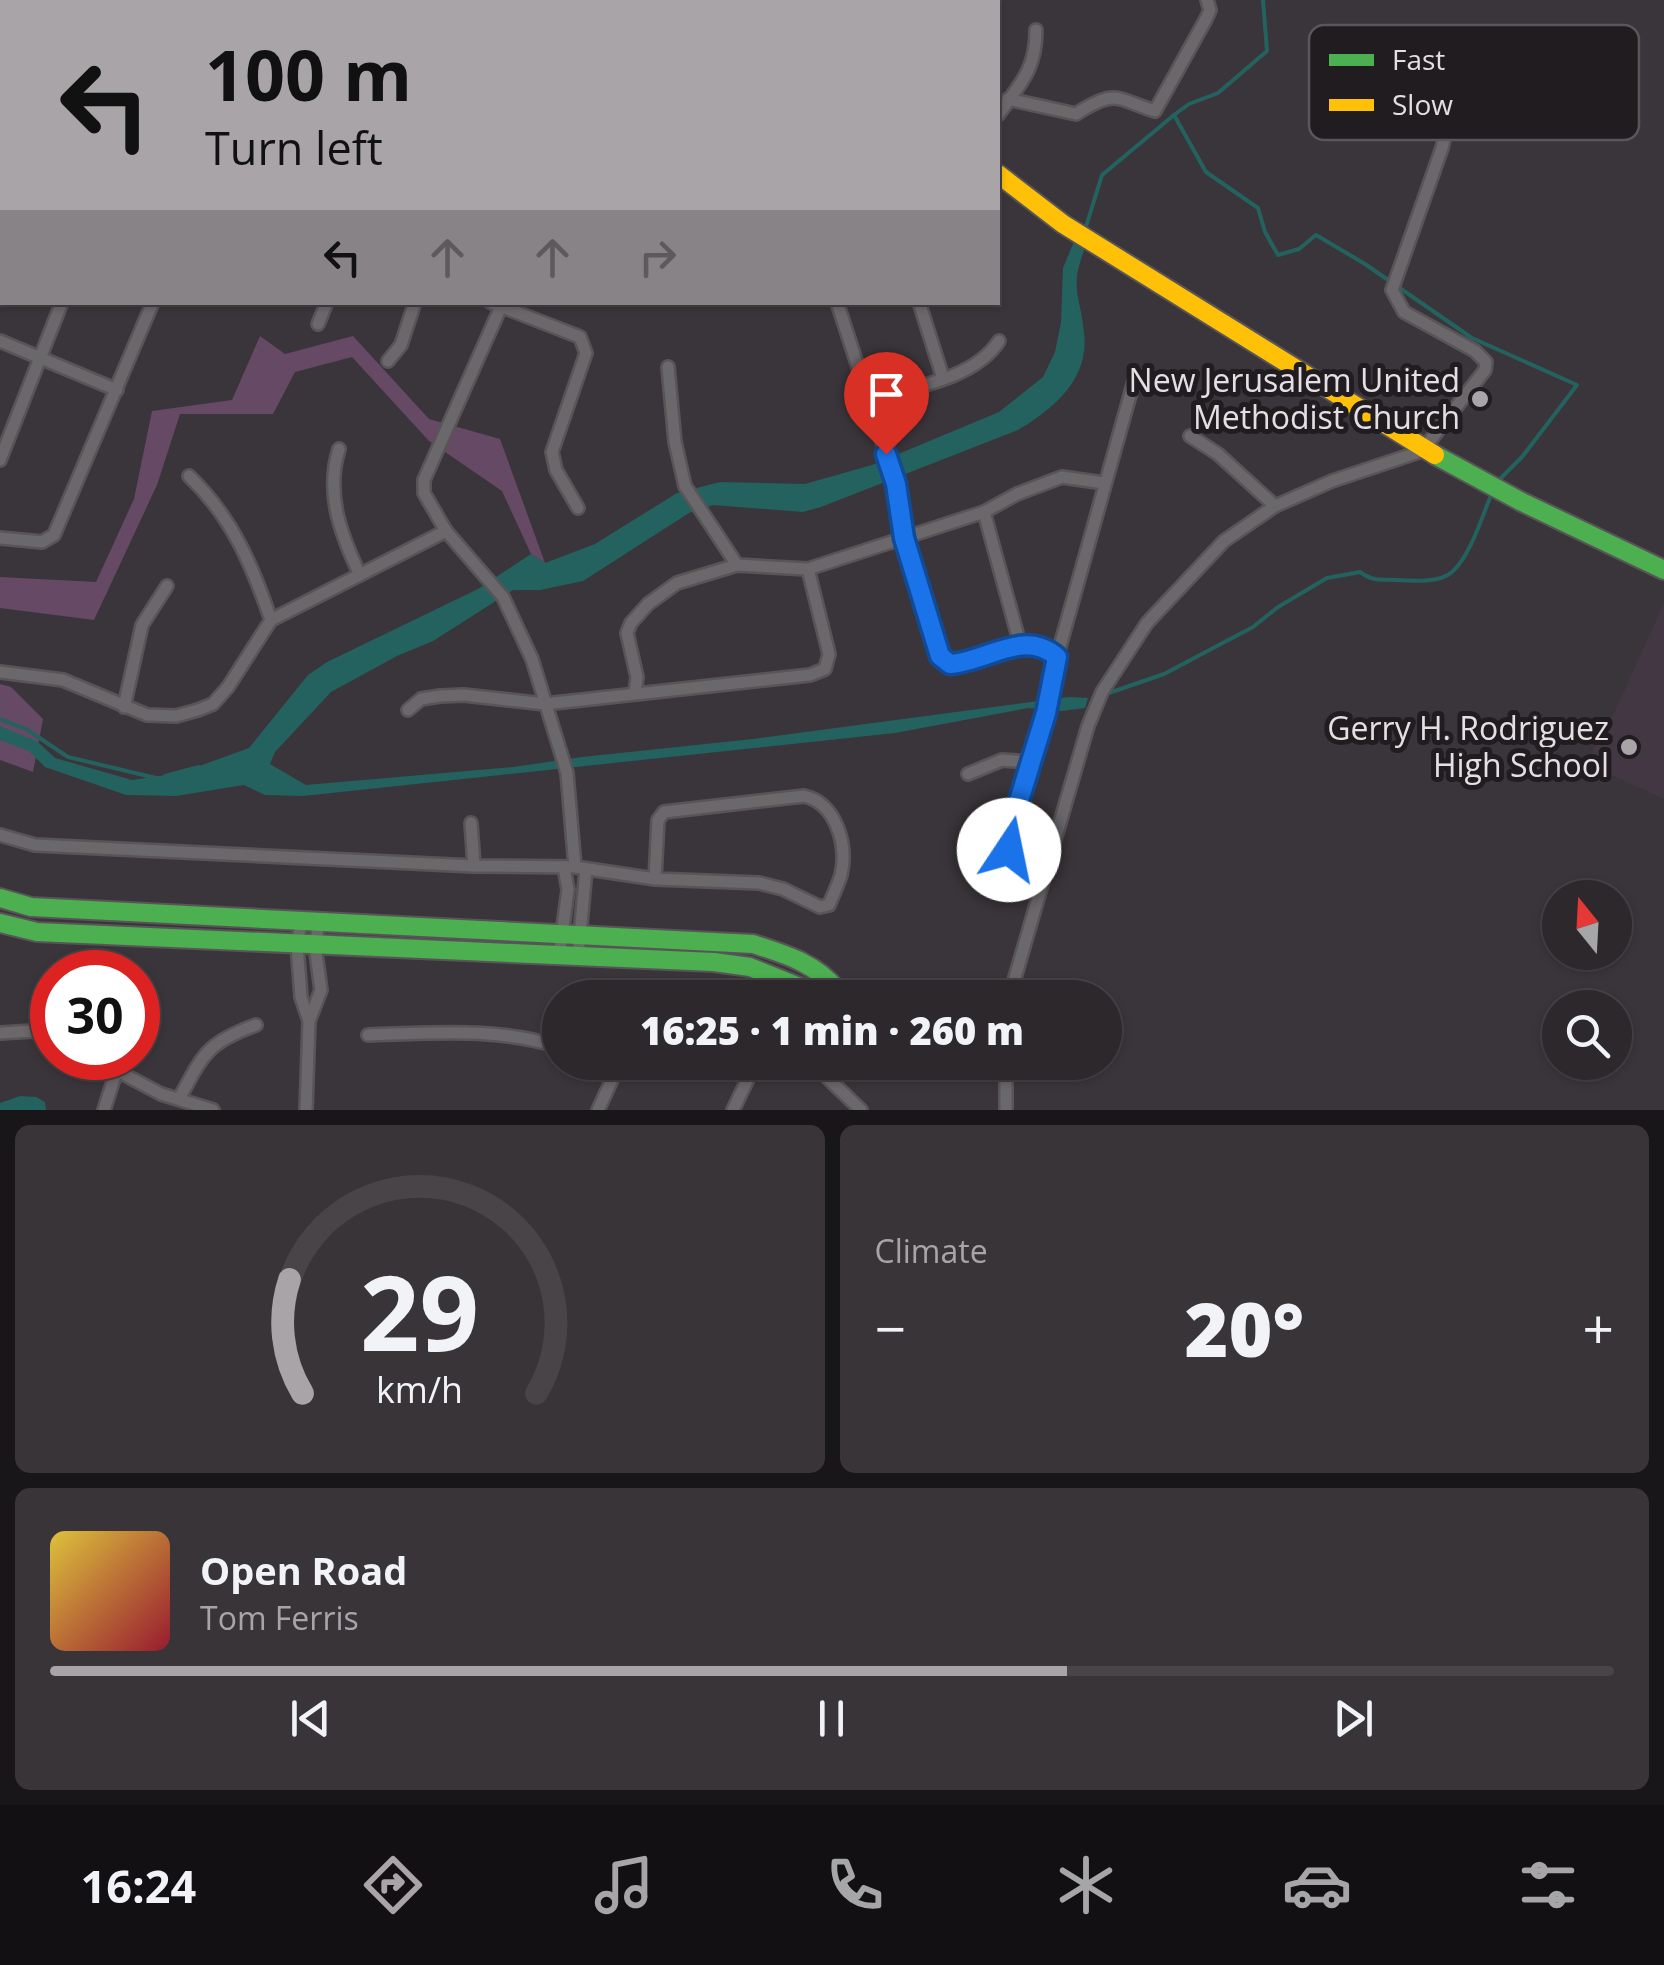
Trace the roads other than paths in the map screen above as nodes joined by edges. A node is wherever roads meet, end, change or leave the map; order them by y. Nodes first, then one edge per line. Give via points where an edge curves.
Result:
1 (1206, 0) edge
2 (1036, 30) dead end
3 (1008, 100) junction
4 (1000, 112) edge
5 (1444, 140) edge
6 (1000, 176) edge
7 (61, 305) edge
8 (152, 305) edge
9 (326, 305) edge
10 (414, 305) edge
11 (498, 305) edge
12 (500, 305) edge
13 (837, 305) edge
14 (920, 305) edge
15 (318, 324) dead end
16 (0, 341) edge
17 (999, 341) dead end
18 (39, 356) junction
19 (388, 361) dead end
20 (668, 367) dead end
21 (1136, 374) dead end
22 (943, 378) junction
23 (118, 390) junction
24 (868, 400) junction
25 (1190, 436) dead end
26 (339, 449) dead end
27 (1422, 451) junction
28 (0, 460) edge
29 (189, 476) dead end
30 (1104, 482) junction
31 (1275, 506) junction
32 (578, 508) dead end
33 (984, 512) junction
34 (446, 531) junction
35 (0, 538) edge
36 (904, 538) junction
37 (737, 565) junction
38 (808, 568) junction
39 (1664, 570) edge
40 (360, 575) junction
41 (167, 586) dead end
42 (271, 620) junction
43 (1020, 644) junction
44 (1057, 657) junction
45 (0, 672) edge
46 (634, 694) junction
47 (544, 704) junction
48 (124, 707) junction
49 (408, 710) dead end
50 (1030, 762) junction
51 (968, 774) dead end
52 (471, 823) dead end
53 (0, 836) edge
54 (474, 866) junction
55 (575, 868) junction
56 (655, 878) junction
57 (1012, 890) dead end
58 (0, 898) edge
59 (0, 923) edge
60 (310, 923) junction
61 (572, 934) junction
62 (306, 946) junction
63 (569, 956) junction
64 (783, 980) edge
65 (829, 980) edge
66 (1016, 980) edge
67 (309, 1021) junction
68 (256, 1025) dead end
69 (30, 1031) edge
70 (0, 1033) edge
71 (368, 1034) dead end
72 (542, 1042) edge
73 (113, 1080) edge
74 (134, 1080) edge
75 (614, 1080) edge
76 (747, 1080) edge
77 (830, 1080) edge
78 (1006, 1080) edge
79 (178, 1100) junction
80 (104, 1110) edge
81 (213, 1110) edge
82 (306, 1110) edge
83 (598, 1110) edge
84 (733, 1110) edge
85 (861, 1110) edge
86 (1006, 1110) edge

1 - 3 street via 1206,19 1155,111 1107,97 1076,114
2 - 3 street via 1036,55
3 - 4 street
5 - 27 street via 1392,290 1404,312 1486,362
6 - 27 street via 1063,224
7 - 18 street
8 - 23 street
9 - 15 street
10 - 19 street
11 - 34 street via 423,486
12 - 32 street via 585,343 552,452
13 - 24 street
14 - 22 street
16 - 18 street
17 - 22 street via 972,366
18 - 23 street
18 - 28 street
20 - 37 street via 674,442 686,486
21 - 30 street
22 - 24 street
23 - 35 street via 54,535 42,542
24 - 36 street via 896,484
25 - 31 street
26 - 40 street via 335,509
27 - 31 street
27 - 39 street
29 - 42 street via 230,522
30 - 33 street via 1062,477
30 - 44 street
31 - 66 street via 1224,541 1174,590 1100,698
33 - 36 street
33 - 43 street
34 - 40 street
34 - 47 street via 502,597
36 - 38 street
36 - 43 street via 940,656 962,664
37 - 38 street
37 - 46 street via 677,583 631,623
38 - 46 street via 829,654 824,669
40 - 42 street
41 - 48 street via 142,625
42 - 48 street via 214,704 176,716
43 - 44 street
44 - 50 street
45 - 48 street via 63,680
46 - 47 street
47 - 49 street via 440,696
47 - 55 street via 567,774
50 - 51 street via 1002,760
50 - 57 street via 1008,842
52 - 54 street
53 - 54 street via 35,846
54 - 55 street
55 - 56 street
55 - 61 street
55 - 61 street via 568,890
56 - 56 street via 760,883 829,905 843,856 839,832 828,810 804,796 664,812
58 - 60 street via 31,907
59 - 62 street via 37,932
60 - 61 street
60 - 62 street
60 - 62 street
61 - 63 street
61 - 63 street
61 - 65 street via 753,944
62 - 63 street
62 - 67 street via 301,997
62 - 67 street via 320,990
63 - 64 street via 714,962
67 - 82 street
68 - 79 street via 208,1050
69 - 70 street
71 - 72 street via 483,1032
73 - 80 street
74 - 79 street
75 - 83 street
76 - 84 street
77 - 85 street
78 - 86 street
79 - 81 street

